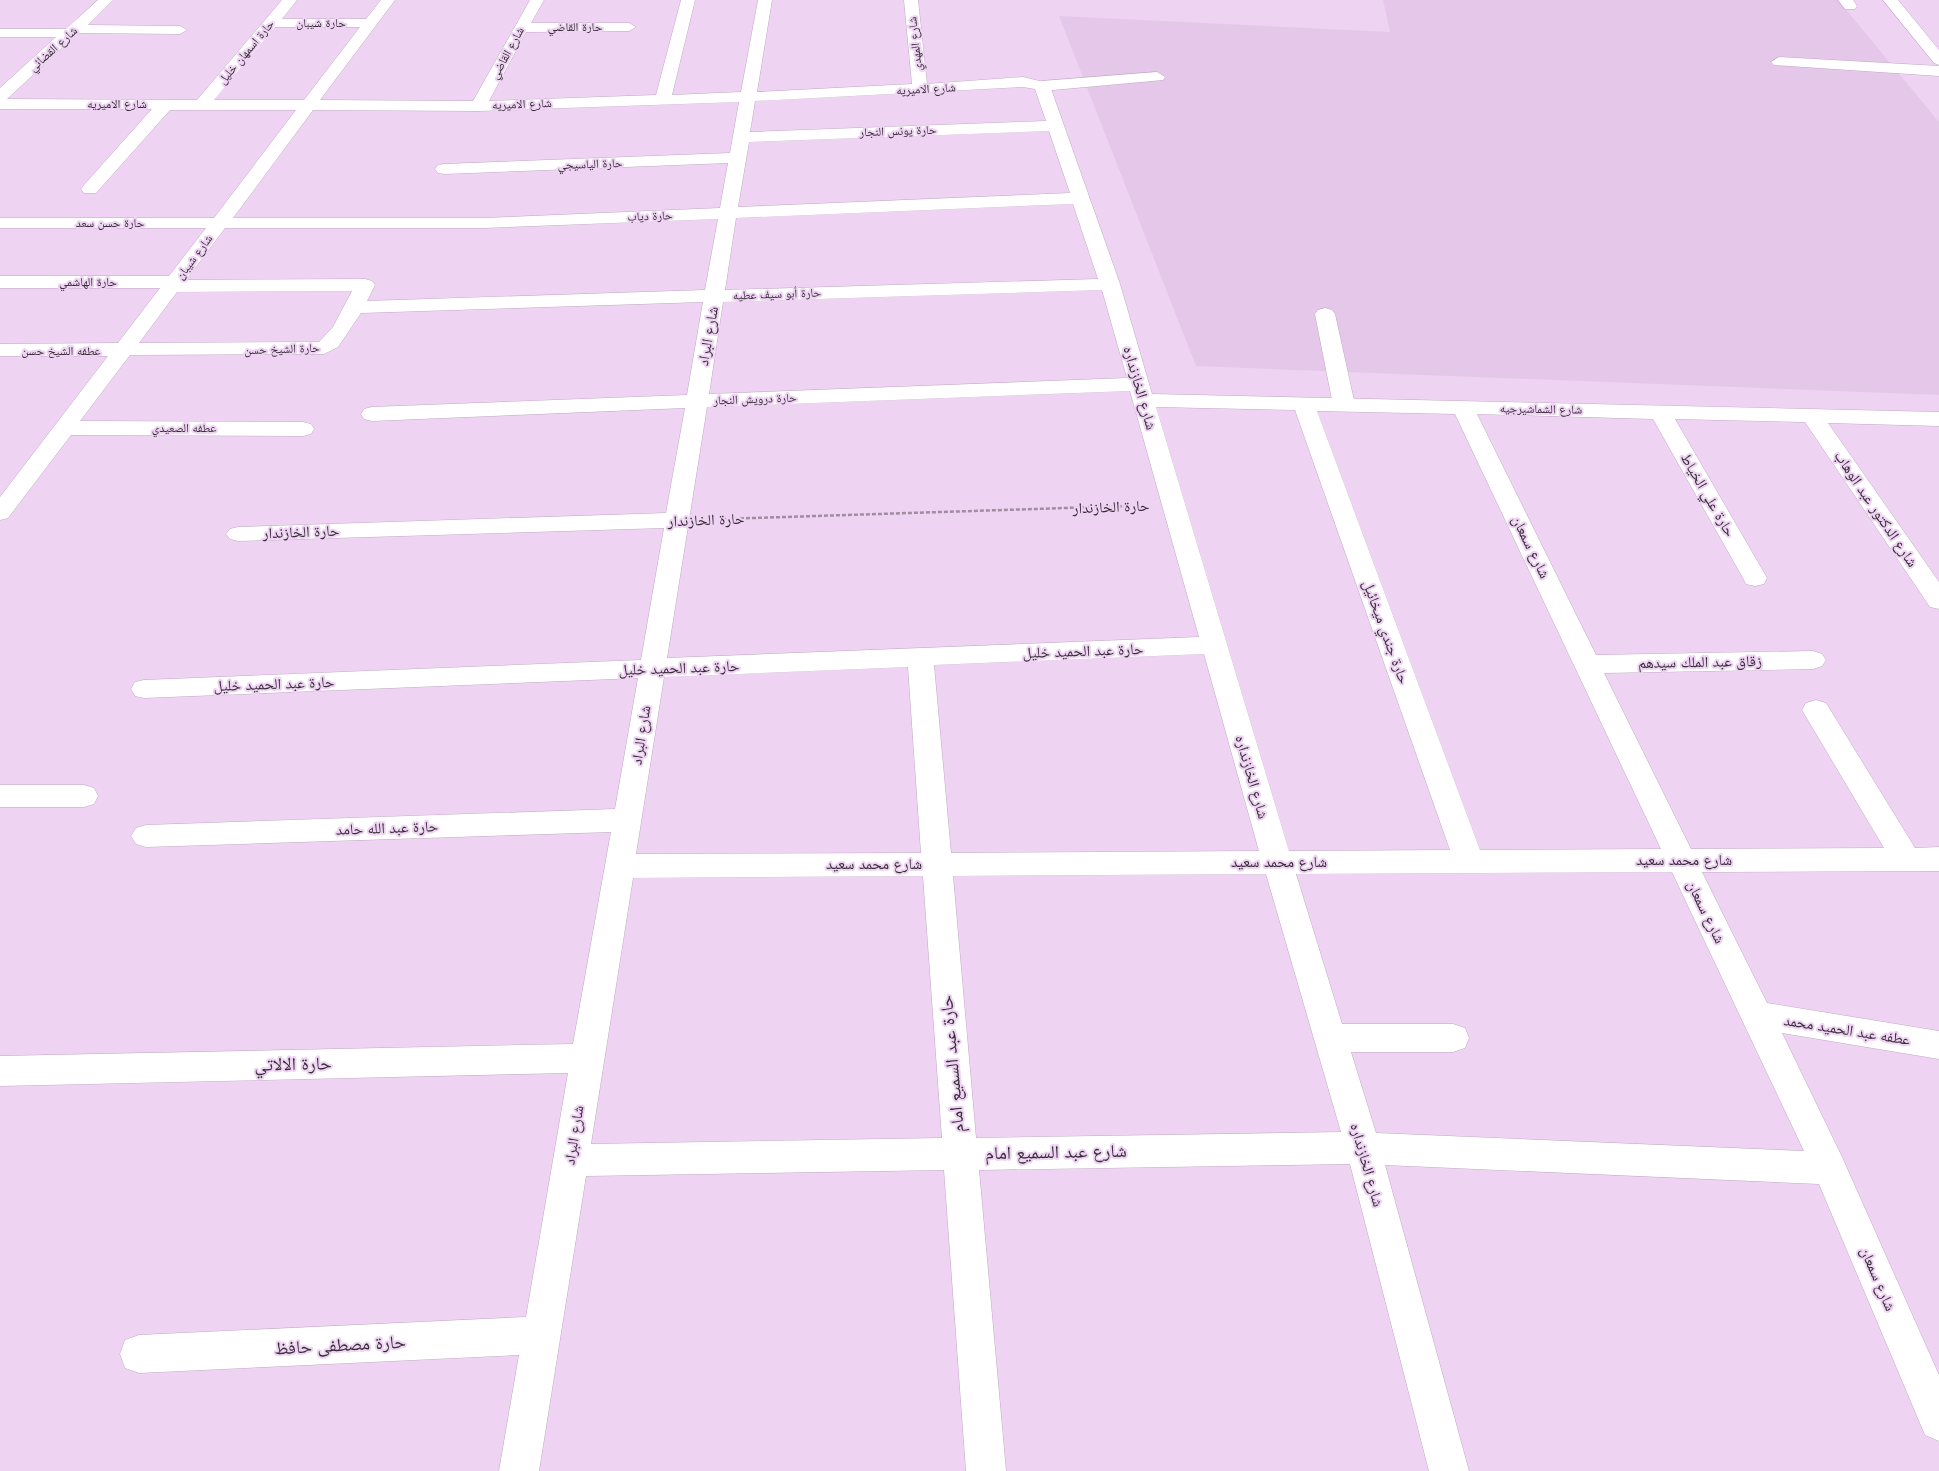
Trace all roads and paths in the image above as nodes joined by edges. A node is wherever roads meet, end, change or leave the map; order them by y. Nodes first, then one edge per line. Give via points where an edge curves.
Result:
1 (106, 0) edge
2 (290, 0) edge
3 (388, 0) edge
4 (537, 0) edge
5 (688, 0) edge
6 (765, 0) edge
7 (911, 0) edge
8 (1890, 0) edge
9 (270, 23) junction
10 (371, 23) junction
11 (629, 27) dead end
12 (521, 28) junction
13 (180, 30) dead end
14 (72, 31) junction
15 (0, 33) edge
16 (1939, 60) edge
17 (1780, 62) dead end
18 (1939, 71) edge
19 (1157, 77) dead end
20 (1042, 86) junction
21 (920, 89) junction
22 (0, 97) edge
23 (747, 97) junction
24 (663, 100) junction
25 (0, 104) edge
26 (165, 105) junction
27 (201, 105) junction
28 (309, 106) junction
29 (478, 106) junction
30 (1056, 126) junction
31 (739, 147) junction
32 (444, 169) dead end
33 (90, 189) dead end
34 (1079, 198) junction
35 (728, 213) junction
36 (0, 223) edge
37 (220, 223) junction
38 (0, 282) edge
39 (174, 284) junction
40 (1110, 284) junction
41 (715, 296) junction
42 (354, 307) junction
43 (1325, 314) dead end
44 (0, 350) edge
45 (123, 351) junction
46 (1141, 392) junction
47 (697, 401) junction
48 (1304, 404) junction
49 (1344, 405) junction
50 (1463, 408) junction
51 (1660, 412) junction
52 (372, 414) dead end
53 (1812, 416) junction
54 (1939, 419) edge
55 (65, 428) junction
56 (303, 429) dead end
57 (1173, 505) junction
58 (0, 513) edge
59 (677, 520) junction
60 (238, 534) dead end
61 (1756, 578) dead end
62 (1939, 601) edge
63 (1214, 645) junction
64 (920, 657) junction
65 (1813, 660) dead end
66 (1587, 664) junction
67 (652, 669) junction
68 (144, 689) dead end
69 (1816, 710) dead end
70 (84, 796) dead end
71 (2, 798) edge
72 (627, 820) junction
73 (146, 836) dead end
74 (1906, 859) junction
75 (1939, 859) edge
76 (1681, 860) junction
77 (1468, 861) junction
78 (1277, 862) junction
79 (936, 864) junction
80 (619, 866) junction
81 (1755, 1015) junction
82 (1330, 1038) junction
83 (1453, 1038) dead end
84 (1939, 1045) edge
85 (587, 1058) junction
86 (0, 1070) edge
87 (1363, 1148) junction
88 (960, 1153) junction
89 (570, 1160) junction
90 (1830, 1168) junction
91 (542, 1335) junction
92 (139, 1354) dead end
93 (1939, 1422) edge
94 (519, 1471) edge
95 (986, 1471) edge
96 (1449, 1471) edge

1 - 14 street, شارع القضائي
2 - 9 street, حارة اسمهان خليل
3 - 10 street, شارع شيبان
4 - 12 street, شارع القاضي
5 - 24 street
6 - 23 street, شارع البراد
7 - 21 street, شارع المهدي
8 - 16 street
9 - 10 street, حارة شيبان
9 - 27 street, حارة اسمهان خليل
10 - 28 street, شارع شيبان
11 - 12 street, حارة القاضي
12 - 29 street, شارع القاضي
13 - 14 street
14 - 15 street
14 - 22 street, شارع القضائي
17 - 18 street
19 - 20 street, شارع الاميريه
20 - 21 street, شارع الاميريه via 1022,82
20 - 30 street, شارع الخازنداره
21 - 23 street, شارع الاميريه
23 - 24 street, شارع الاميريه
23 - 31 street, شارع البراد
24 - 29 street, شارع الاميريه
25 - 26 street, شارع الاميريه
26 - 27 street, شارع الاميريه
26 - 33 street
27 - 28 street, شارع الاميريه
28 - 29 street, شارع الاميريه
28 - 37 street, شارع شيبان
30 - 31 street, حارة يونس النجار
30 - 34 street, شارع الخازنداره
31 - 32 street, حارة الياسيجي
31 - 35 street, شارع البراد
34 - 35 street, حارة دياب
34 - 40 street, شارع الخازنداره
35 - 37 street, حارة دياب via 484,223
35 - 41 street, شارع البراد
36 - 37 street, حارة حسن سعد
37 - 39 street, شارع شيبان
38 - 39 street, حارة الهاشمي
39 - 42 street, حارة الشيخ حسن via 364,284
39 - 45 street, شارع شيبان
40 - 41 street, حارة أبو سيف عطيه
40 - 46 street, شارع الخازنداره
41 - 42 street, حارة أبو سيف عطيه
41 - 47 street, شارع البراد
42 - 45 street, حارة الشيخ حسن via 331,344 324,348
43 - 49 street
44 - 45 street, عطفه الشيخ حسن
45 - 55 street, شارع شيبان
46 - 47 street, حارة درويش النجار
46 - 48 street, شارع الشماشيرجيه
46 - 57 street, شارع الخازنداره
47 - 52 street, حارة درويش النجار
47 - 59 street, شارع البراد
48 - 49 street, شارع الشماشيرجيه
48 - 77 street, حارة جندي ميخائيل
49 - 50 street, شارع الشماشيرجيه
50 - 51 street, شارع الشماشيرجيه
50 - 66 street, شارع سمعان
51 - 53 street, شارع الشماشيرجيه
51 - 61 street, حارة علي الخياط
53 - 54 street, شارع الشماشيرجيه
53 - 62 street, شارع الدكتور عبد الوهاب
55 - 56 street, عطفه الصعيدي
55 - 58 street, شارع شيبان
57 - 59 path, حارة الخازندار
57 - 63 street, شارع الخازنداره
59 - 60 street, حارة الخازندار
59 - 67 street, شارع البراد
63 - 64 street, حارة عبد الحميد خليل
63 - 78 street, شارع الخازنداره
64 - 67 street, حارة عبد الحميد خليل
64 - 79 street, حارة عبد السميع امام
65 - 66 street, زقاق عبد الملك سيدهم
66 - 76 street, شارع سمعان
67 - 68 street, حارة عبد الحميد خليل
67 - 72 street, شارع البراد
69 - 74 street
70 - 71 street
72 - 73 street, حارة عبد الله حامد
72 - 80 street, شارع البراد
74 - 75 street, شارع محمد سعيد
74 - 76 street, شارع محمد سعيد
76 - 77 street, شارع محمد سعيد
76 - 81 street, شارع سمعان
77 - 78 street, شارع محمد سعيد
78 - 79 street, شارع محمد سعيد
78 - 82 street, شارع الخازنداره
79 - 80 street, شارع محمد سعيد
79 - 88 street, حارة عبد السميع امام
80 - 85 street, شارع البراد
81 - 84 street, عطفه عبد الحميد محمد
81 - 90 street, شارع سمعان
82 - 83 street
82 - 87 street, شارع الخازنداره
85 - 86 street, حارة الالاتي
85 - 89 street, شارع البراد
87 - 88 street, شارع عبد السميع امام
87 - 90 street, شارع عبد السميع امام
87 - 96 street, شارع الخازنداره
88 - 89 street, شارع عبد السميع امام
88 - 95 street, حارة عبد السميع امام
89 - 91 street, شارع البراد
90 - 93 street, شارع سمعان
91 - 92 street, حارة مصطفى حافظ
91 - 94 street, شارع البراد

